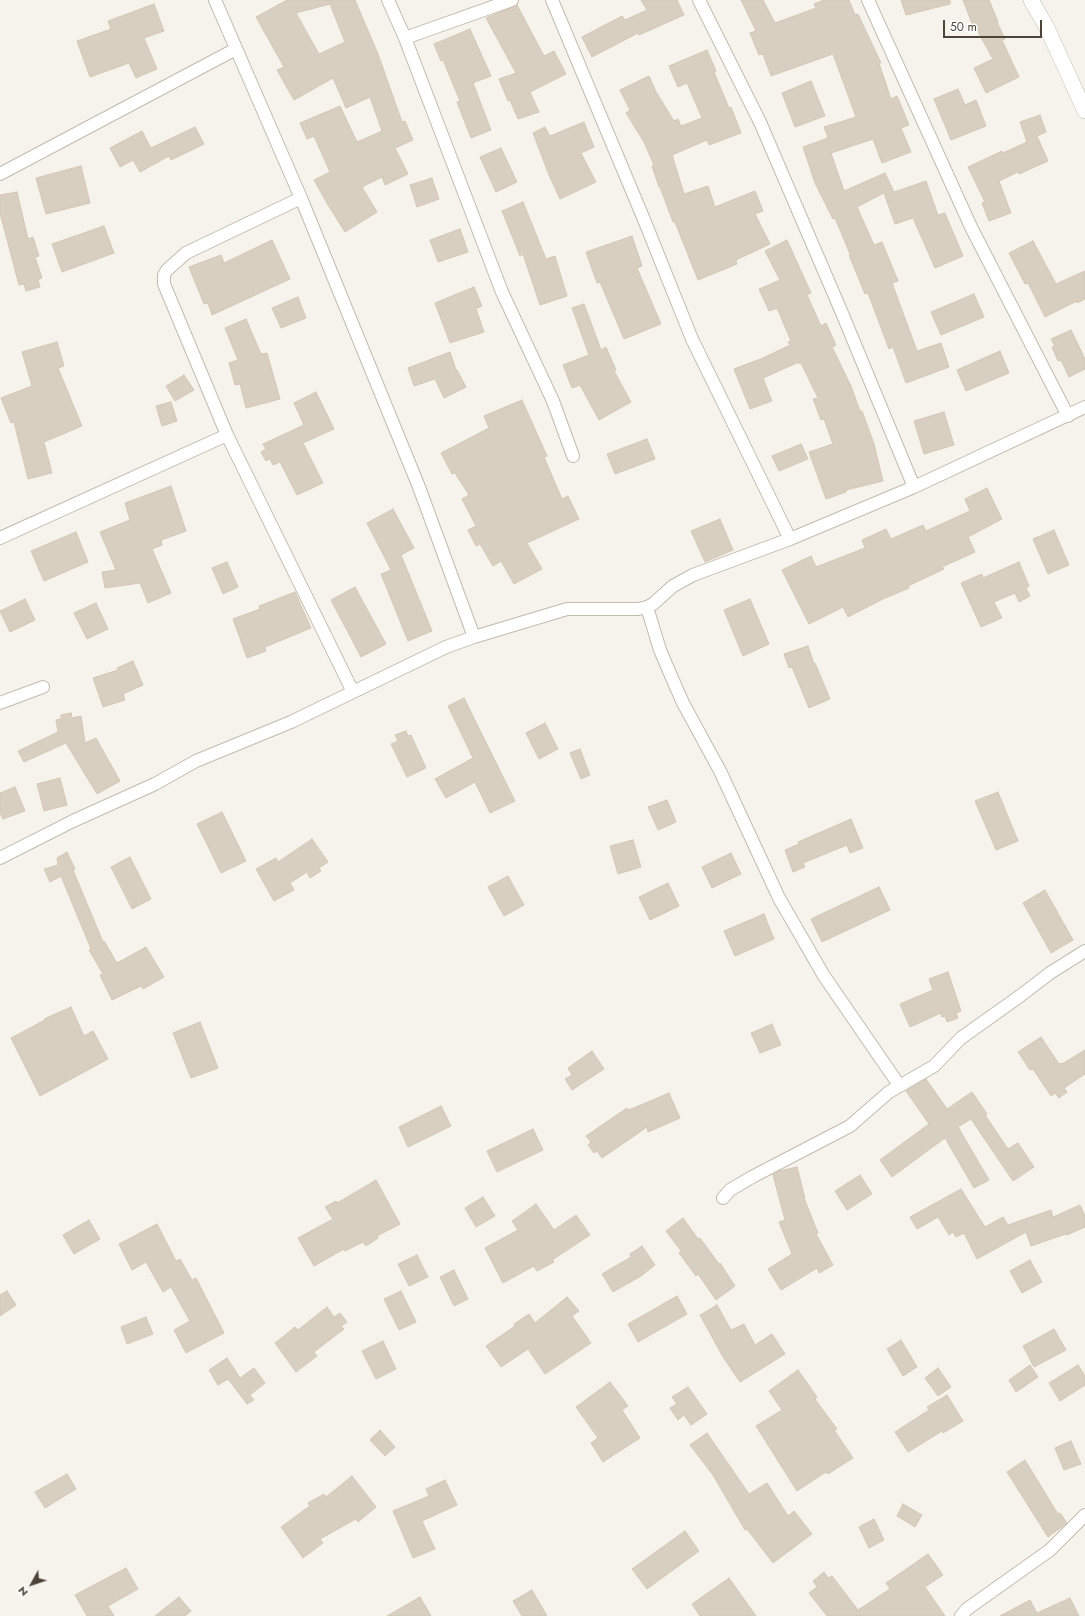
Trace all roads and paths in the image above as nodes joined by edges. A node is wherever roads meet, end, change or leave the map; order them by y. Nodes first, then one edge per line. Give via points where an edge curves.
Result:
1 (215, 0) edge
2 (388, 0) edge
3 (512, 0) edge
4 (552, 0) edge
5 (699, 0) edge
6 (868, 0) edge
7 (1031, 0) edge
8 (405, 38) junction
9 (236, 49) junction
10 (1079, 86) edge
11 (1085, 111) edge
12 (0, 174) edge
13 (301, 198) junction
14 (1085, 407) edge
15 (1068, 416) junction
16 (227, 435) junction
17 (573, 456) dead end
18 (914, 488) junction
19 (0, 538) edge
20 (790, 539) junction
21 (647, 607) junction
22 (474, 637) junction
23 (43, 687) dead end
24 (353, 692) junction
25 (0, 703) edge
26 (0, 858) edge
27 (1085, 951) edge
28 (899, 1085) junction
29 (723, 1198) dead end
30 (1085, 1515) edge
31 (961, 1616) edge

1 - 9 street
2 - 8 street
3 - 8 street
4 - 20 street via 692,338
5 - 18 street via 760,122
6 - 15 street via 971,227
7 - 10 street
8 - 17 street via 502,292 553,401
9 - 12 street
9 - 13 street
10 - 11 street
13 - 16 street via 186,253 164,275 164,284
13 - 22 street via 419,487
14 - 15 street
15 - 18 street
16 - 19 street
16 - 24 street
18 - 20 street
20 - 21 street via 693,575 673,586
21 - 22 street via 567,609
21 - 28 street via 660,650 677,690 720,770 779,898 824,976
22 - 24 street via 446,647
23 - 25 street
24 - 26 street via 291,722 196,761 156,784 73,821
27 - 28 street via 1050,973 961,1038 934,1066
28 - 29 street via 850,1126 752,1177 730,1190
30 - 31 street via 1050,1550 967,1609

